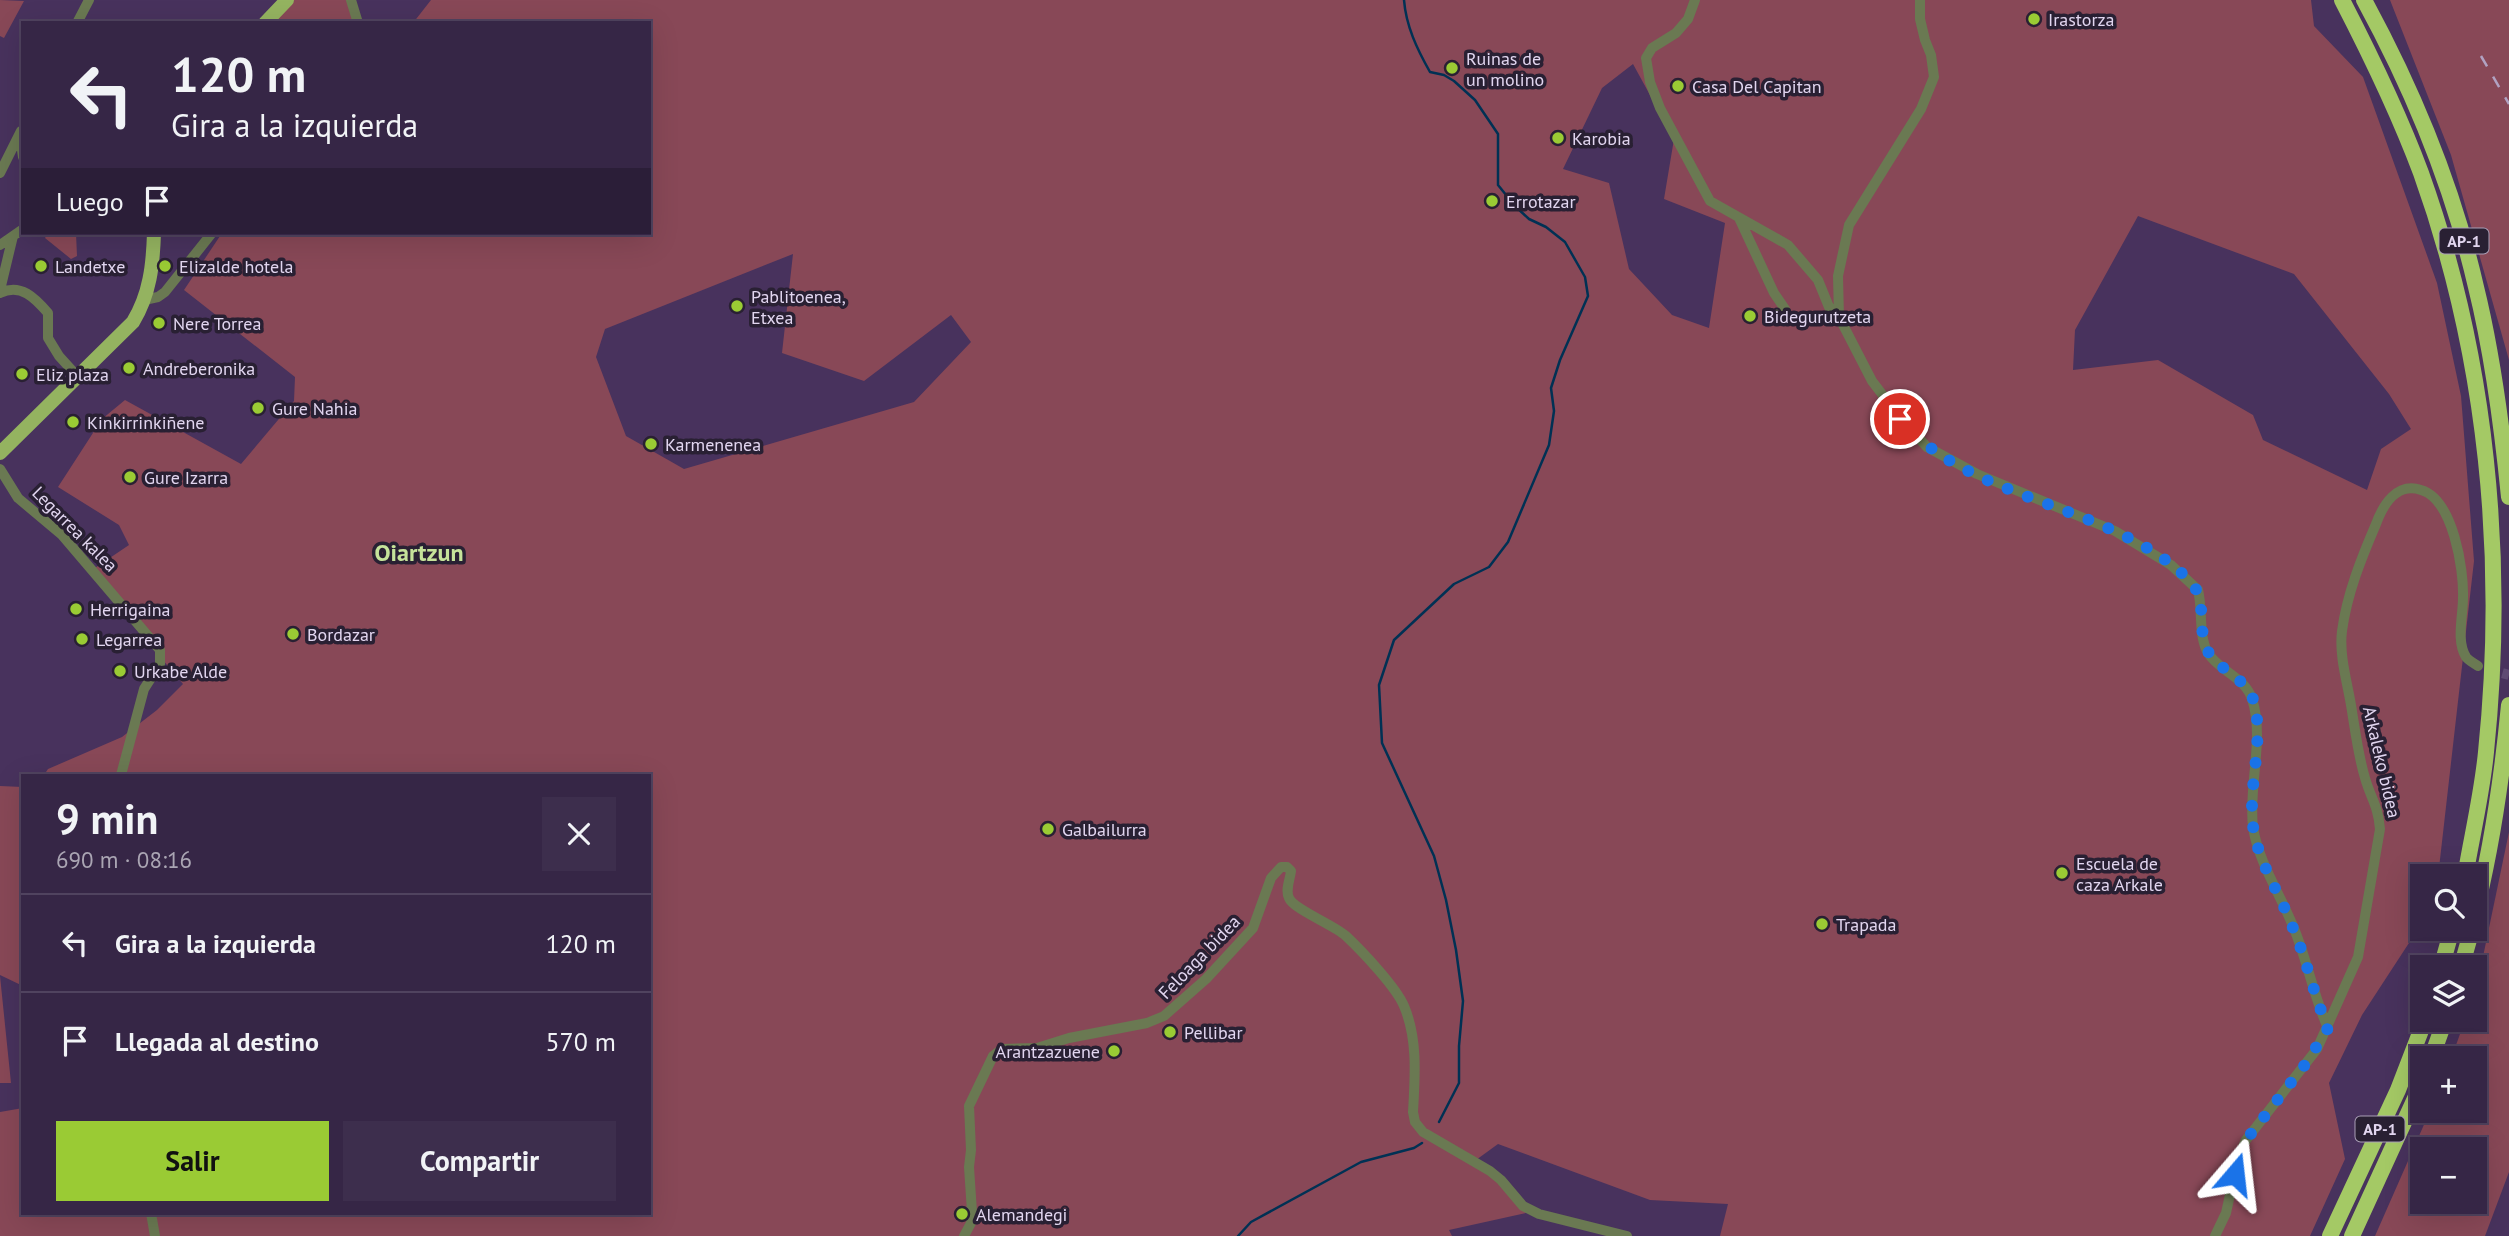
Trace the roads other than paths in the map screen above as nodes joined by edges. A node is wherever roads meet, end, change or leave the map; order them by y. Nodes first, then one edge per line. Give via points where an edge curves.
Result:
1 (89, 0) edge
2 (287, 0) edge
3 (351, 0) edge
4 (1695, 0) edge
5 (1920, 0) edge
6 (2342, 0) edge
7 (2364, 0) edge
8 (78, 21) edge
9 (267, 21) edge
10 (357, 21) edge
11 (21, 131) edge
12 (0, 173) edge
13 (1739, 218) junction
14 (21, 230) edge
15 (148, 235) edge
16 (154, 235) edge
17 (210, 235) edge
18 (13, 236) junction
19 (0, 245) edge
20 (151, 275) junction
21 (0, 291) edge
22 (144, 300) junction
23 (1837, 310) junction
24 (1773, 317) dead end
25 (78, 377) junction
26 (0, 453) edge
27 (0, 470) edge
28 (2509, 497) edge
29 (2478, 666) tunnel mouth
30 (2509, 705) edge
31 (121, 774) edge
32 (2467, 864) edge
33 (2487, 868) edge
34 (2328, 1028) junction
35 (2420, 1032) edge
36 (2410, 1109) edge
37 (151, 1215) edge
38 (155, 1236) edge
39 (964, 1236) edge
40 (1628, 1236) edge
41 (2215, 1236) edge
42 (2330, 1236) edge
43 (2352, 1236) edge

1 - 8 street
2 - 9 main road
3 - 10 street
4 - 13 street via 1688,19 1649,52 1646,63 1660,108 1710,201
5 - 23 street via 1934,77 1921,109 1849,225 1838,276
6 - 32 highway, AP-1 via 2420,172 2457,296 2478,400 2491,511 2493,648 2486,754
7 - 28 highway, AP-1 via 2428,136 2460,227 2497,394
11 - 12 street
13 - 23 street via 1783,240 1798,254 1818,280 1829,307
13 - 24 street via 1786,309
14 - 18 street
15 - 20 main road
16 - 20 main road
17 - 22 street via 165,292
18 - 19 street
18 - 21 street
20 - 22 main road
21 - 25 street via 18,289 40,304 48,313 48,338
22 - 25 main road via 126,330
23 - 34 street via 1872,380 1927,447 1977,474 2115,531 2171,565 2198,590 2208,652 2252,697 2257,732 2252,779 2256,842 2293,927
25 - 26 main road
27 - 31 street, Legarrea kalea via 18,498 62,535 160,650 160,664 144,689
29 - 34 street, Arkaleko bidea via 2464,652 2461,575 2441,503 2417,488 2400,491 2391,497 2371,535 2348,597 2341,633 2365,780 2378,809 2380,829 2358,957
30 - 33 highway
34 - 41 street, Arkaleko bidea via 2246,1140
35 - 42 highway, AP-1
36 - 43 highway, AP-1
37 - 38 street
39 - 40 street, Feloaga bidea via 972,1212 969,1106 993,1056 1002,1049 1037,1048 1164,1016 1253,928 1271,878 1280,867 1291,871 1289,900 1346,937 1404,1005 1414,1045 1415,1122 1423,1132 1490,1171 1522,1206

